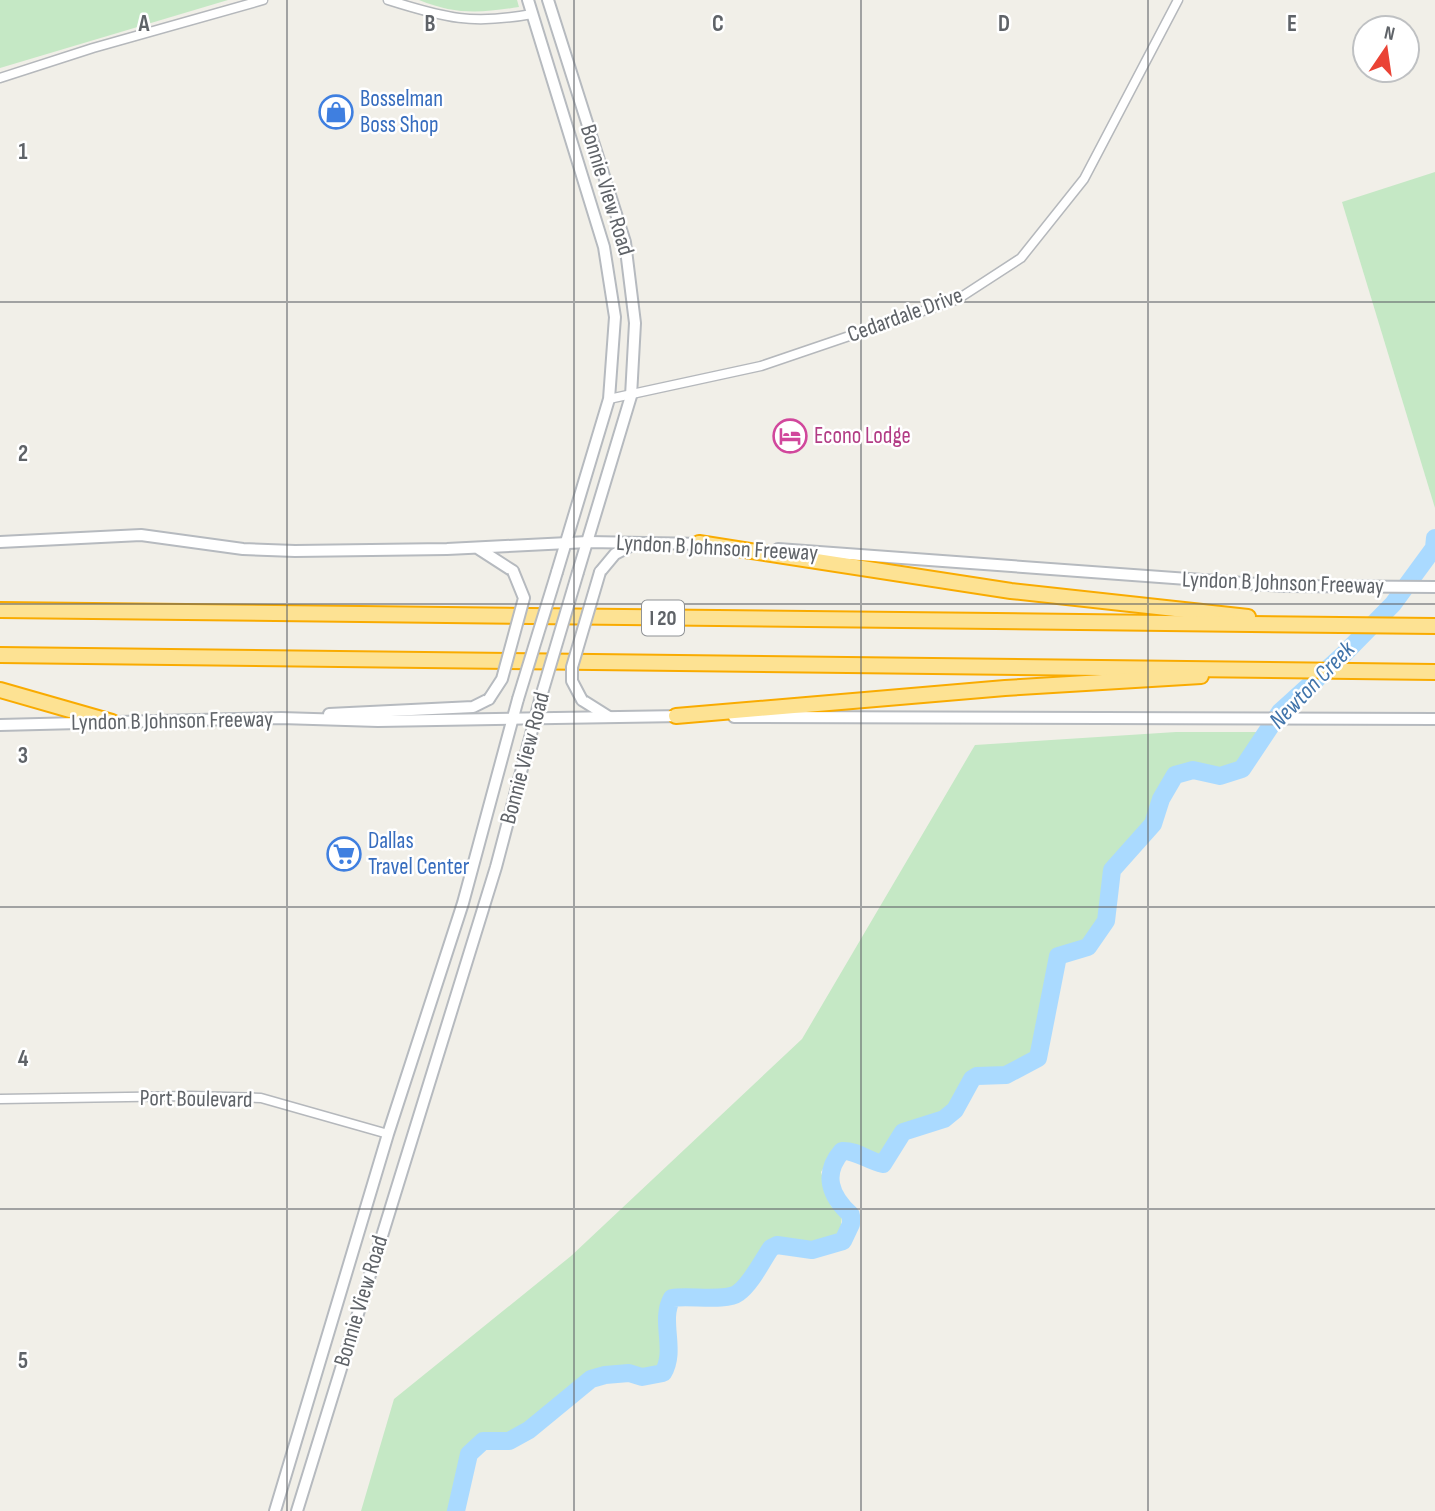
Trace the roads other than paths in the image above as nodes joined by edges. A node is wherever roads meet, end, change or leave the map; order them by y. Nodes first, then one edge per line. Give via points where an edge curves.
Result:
1 (263, 0) edge
2 (388, 0) edge
3 (528, 0) edge
4 (548, 0) edge
5 (1178, 0) edge
6 (532, 13) junction
7 (0, 78) edge
8 (602, 240) junction
9 (625, 242) junction
10 (631, 396) junction
11 (609, 399) junction
12 (0, 542) edge
13 (588, 542) junction
14 (637, 542) junction
15 (699, 543) junction
16 (565, 544) junction
17 (476, 547) junction
18 (1435, 587) edge
19 (0, 610) edge
20 (1326, 626) junction
21 (1429, 626) edge
22 (0, 655) edge
23 (1286, 669) junction
24 (1435, 671) edge
25 (0, 690) edge
26 (676, 716) junction
27 (281, 718) junction
28 (610, 718) junction
29 (512, 719) junction
30 (534, 719) junction
31 (1435, 719) edge
32 (112, 722) junction
33 (0, 725) edge
34 (475, 862) junction
35 (496, 867) junction
36 (0, 1099) edge
37 (388, 1134) junction
38 (410, 1141) junction
39 (275, 1511) edge
40 (297, 1511) edge

1 - 7 street
2 - 6 street via 470,21
3 - 6 main road, Bonnie View Road
4 - 9 main road, Bonnie View Road
5 - 10 street, Cedardale Drive via 1084,179 1021,258 958,299 761,366
6 - 8 main road, Bonnie View Road
8 - 9 main road
8 - 11 main road, Bonnie View Road via 615,317
9 - 10 main road, Bonnie View Road via 635,323
10 - 11 street, Cedardale Drive
10 - 13 main road, Bonnie View Road
11 - 16 main road, Bonnie View Road
12 - 17 main road, Lyndon B Johnson Freeway via 141,535 272,551
13 - 14 main road, Lyndon B Johnson Freeway
13 - 16 main road, Lyndon B Johnson Freeway
13 - 30 main road, Bonnie View Road, bridge
14 - 15 main road, Lyndon B Johnson Freeway
14 - 28 main road, bridge via 615,554 600,572 572,667 572,681 582,700
15 - 18 main road, Lyndon B Johnson Freeway via 1258,584
15 - 20 highway via 1011,590
16 - 17 main road, Lyndon B Johnson Freeway
16 - 29 main road, Bonnie View Road, bridge
17 - 27 main road, bridge via 513,571 524,598 502,679 489,699 473,707
19 - 20 highway, Lyndon B Johnson Freeway / I 20
20 - 21 highway, Lyndon B Johnson Freeway / I 20
22 - 23 highway, I 20
23 - 24 highway, I 20
23 - 26 highway
25 - 32 highway
26 - 28 main road, Lyndon B Johnson Freeway
26 - 31 main road, Lyndon B Johnson Freeway
27 - 29 main road, Lyndon B Johnson Freeway
27 - 32 main road, Lyndon B Johnson Freeway
28 - 30 main road, Lyndon B Johnson Freeway
29 - 30 main road, Lyndon B Johnson Freeway
29 - 34 main road, Bonnie View Road
30 - 35 main road, Bonnie View Road
32 - 33 main road, Lyndon B Johnson Freeway
34 - 35 main road
34 - 37 main road, Bonnie View Road
35 - 38 main road, Bonnie View Road
36 - 37 street, Port Boulevard via 261,1098
37 - 38 main road
37 - 39 main road, Bonnie View Road
38 - 40 main road, Bonnie View Road

